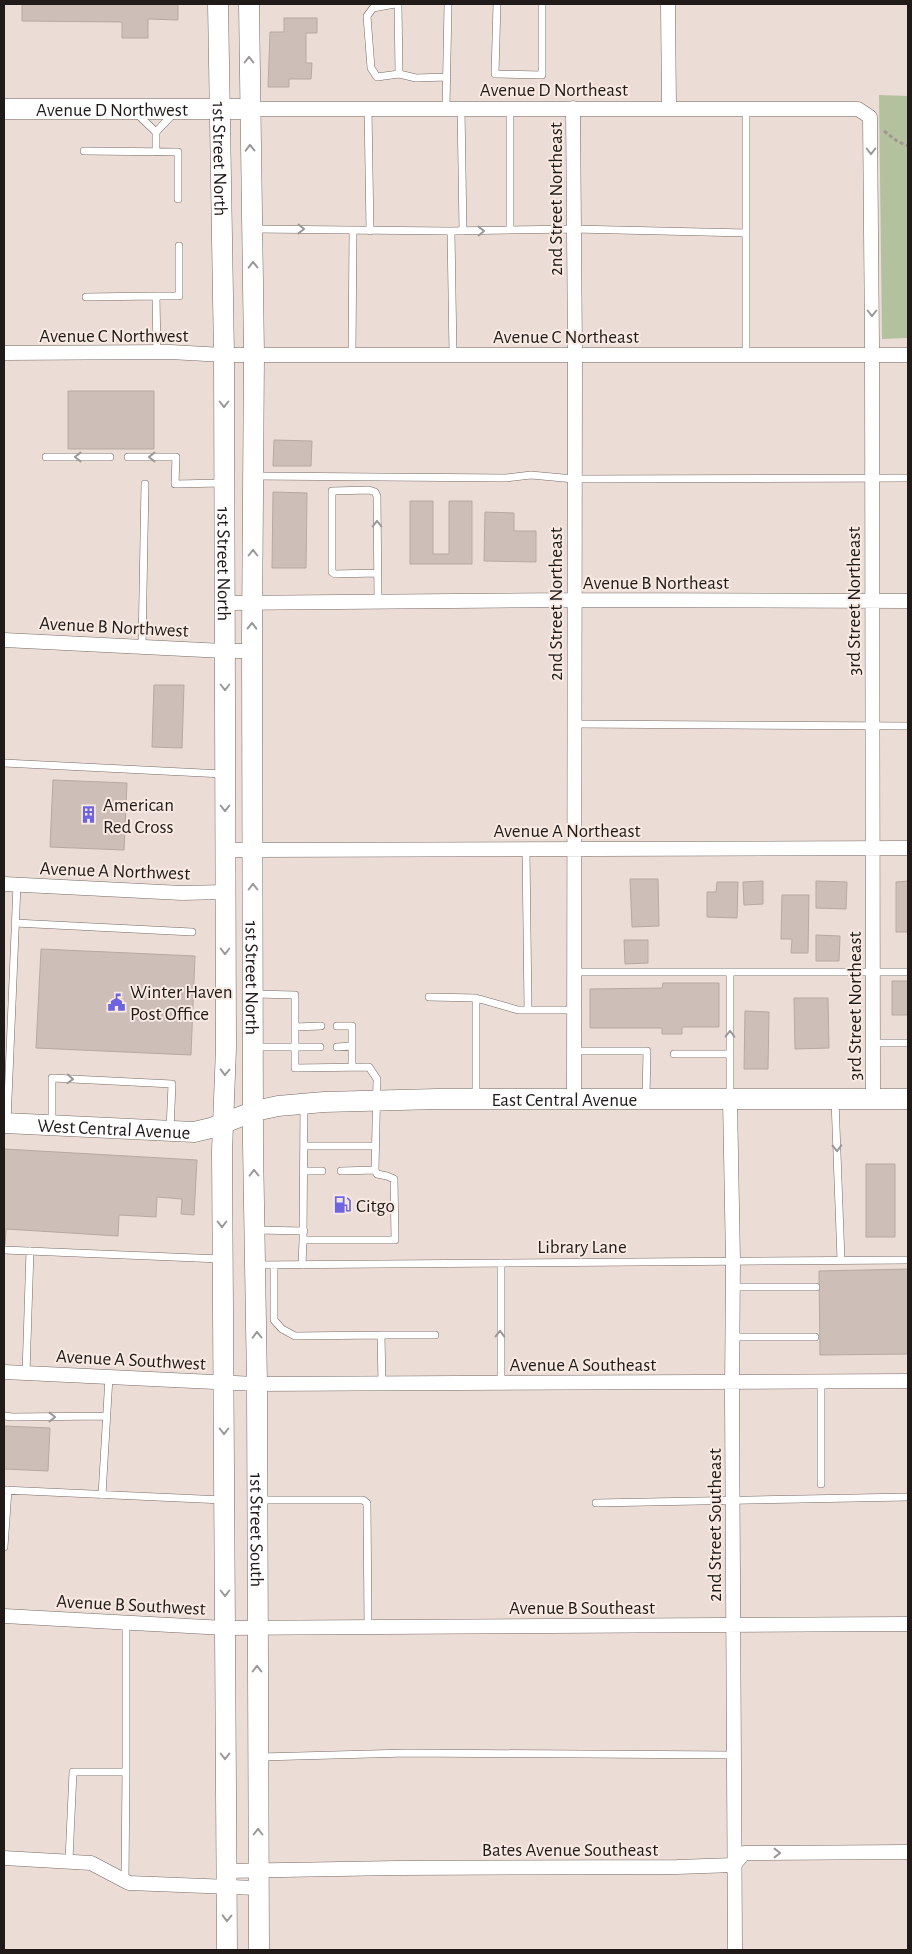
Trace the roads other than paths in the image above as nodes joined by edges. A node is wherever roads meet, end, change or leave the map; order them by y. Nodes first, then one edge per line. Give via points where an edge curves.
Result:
1 (218, 4) edge
2 (249, 4) edge
3 (396, 4) edge
4 (448, 4) edge
5 (497, 4) edge
6 (542, 4) edge
7 (668, 4) edge
8 (400, 74) junction
9 (447, 77) junction
10 (446, 108) junction
11 (461, 108) junction
12 (510, 108) junction
13 (573, 108) junction
14 (669, 108) junction
15 (746, 108) junction
16 (4, 109) edge
17 (132, 109) junction
18 (179, 109) junction
19 (218, 109) junction
20 (250, 109) junction
21 (368, 109) junction
22 (858, 109) joint
23 (156, 132) junction
24 (84, 152) dead end
25 (156, 152) junction
26 (178, 199) dead end
27 (252, 229) junction
28 (574, 229) junction
29 (510, 230) junction
30 (353, 231) junction
31 (370, 231) junction
32 (451, 231) junction
33 (463, 231) junction
34 (746, 233) junction
35 (178, 246) dead end
36 (156, 296) junction
37 (86, 297) dead end
38 (156, 352) junction
39 (4, 353) edge
40 (254, 354) junction
41 (453, 354) junction
42 (574, 354) junction
43 (746, 354) junction
44 (224, 355) junction
45 (352, 355) junction
46 (908, 355) edge
47 (872, 356) junction
48 (46, 457) dead end
49 (110, 457) dead end
50 (128, 457) dead end
51 (254, 476) junction
52 (908, 478) edge
53 (574, 479) junction
54 (871, 479) junction
55 (224, 483) junction
56 (145, 484) dead end
57 (377, 573) junction
58 (574, 600) junction
59 (253, 602) junction
60 (378, 602) junction
61 (872, 602) junction
62 (908, 602) edge
63 (224, 603) junction
64 (4, 640) edge
65 (142, 646) junction
66 (252, 650) junction
67 (224, 651) junction
68 (574, 724) junction
69 (873, 726) junction
70 (908, 726) edge
71 (4, 763) edge
72 (225, 774) junction
73 (873, 848) junction
74 (908, 848) edge
75 (526, 849) junction
76 (574, 849) junction
77 (225, 850) junction
78 (253, 850) junction
79 (10, 885) edge
80 (225, 892) junction
81 (15, 924) junction
82 (192, 932) dead end
83 (574, 972) junction
84 (730, 972) junction
85 (873, 972) junction
86 (908, 972) edge
87 (253, 994) junction
88 (429, 997) dead end
89 (476, 998) junction
90 (528, 1010) junction
91 (574, 1010) junction
92 (321, 1026) dead end
93 (337, 1026) dead end
94 (295, 1027) junction
95 (873, 1043) junction
96 (908, 1044) edge
97 (352, 1046) junction
98 (254, 1047) junction
99 (295, 1047) junction
100 (320, 1047) dead end
101 (337, 1047) dead end
102 (574, 1051) junction
103 (674, 1054) dead end
104 (730, 1054) junction
105 (352, 1067) junction
106 (873, 1099) junction
107 (908, 1099) edge
108 (476, 1100) junction
109 (574, 1100) junction
110 (646, 1100) junction
111 (730, 1100) junction
112 (835, 1100) junction
113 (376, 1101) junction
114 (304, 1104) junction
115 (255, 1111) junction
116 (5, 1123) edge
117 (223, 1123) junction
118 (52, 1126) junction
119 (170, 1131) junction
120 (304, 1146) junction
121 (375, 1146) junction
122 (375, 1170) junction
123 (304, 1171) junction
124 (322, 1171) dead end
125 (340, 1171) dead end
126 (255, 1230) junction
127 (304, 1230) junction
128 (303, 1240) junction
129 (4, 1250) edge
130 (30, 1252) junction
131 (222, 1259) junction
132 (841, 1260) junction
133 (908, 1260) edge
134 (733, 1261) junction
135 (501, 1263) junction
136 (265, 1265) junction
137 (302, 1265) junction
138 (733, 1287) junction
139 (816, 1287) dead end
140 (265, 1298) junction
141 (381, 1335) junction
142 (435, 1335) dead end
143 (732, 1337) junction
144 (815, 1337) dead end
145 (4, 1372) edge
146 (26, 1373) junction
147 (109, 1376) junction
148 (908, 1380) edge
149 (732, 1381) junction
150 (821, 1381) junction
151 (224, 1382) junction
152 (382, 1383) junction
153 (500, 1383) junction
154 (257, 1384) junction
155 (4, 1416) edge
156 (107, 1416) junction
157 (821, 1484) dead end
158 (6, 1490) edge
159 (102, 1495) junction
160 (908, 1497) edge
161 (224, 1500) junction
162 (257, 1500) junction
163 (732, 1501) junction
164 (596, 1504) dead end
165 (4, 1547) edge
166 (4, 1616) edge
167 (126, 1622) junction
168 (733, 1624) junction
169 (908, 1624) edge
170 (257, 1627) junction
171 (368, 1627) junction
172 (225, 1628) junction
173 (734, 1756) junction
174 (258, 1757) junction
175 (126, 1772) junction
176 (908, 1852) edge
177 (4, 1858) edge
178 (69, 1860) junction
179 (734, 1865) junction
180 (226, 1879) junction
181 (259, 1879) junction
182 (125, 1881) junction
183 (227, 1950) edge
184 (259, 1950) edge
185 (735, 1950) edge

1 - 19 main road, 1st Street North
20 -> 2 main road, 1st Street North
3 - 8 lane
3 - 8 lane via 373,8 367,16 371,68 377,76
4 - 9 lane
5 - 6 lane via 496,74 542,75
7 - 14 street
8 - 9 lane via 416,78
9 - 10 lane
10 - 11 street, Avenue D Northeast
10 - 21 street, Avenue D Northeast
11 - 12 street, Avenue D Northeast
11 - 33 lane
12 - 13 street, Avenue D Northeast
12 - 29 lane
13 - 14 street, Avenue D Northeast
13 - 28 street, 2nd Street Northeast
14 - 15 street, Avenue D Northeast
15 - 22 street, Avenue D Northeast
15 - 34 lane
16 - 17 main road, Avenue D Northwest
17 - 18 main road, Avenue D Northwest
17 - 23 lane
18 - 19 main road, Avenue D Northwest
18 - 23 lane
19 - 20 main road, Avenue D Northwest
19 - 44 main road, 1st Street North
20 - 21 street, Avenue D Northeast
27 -> 20 main road, 1st Street North
21 - 31 lane
22 -> 47 street, 3rd Street Northeast via 870,117 871,132
23 - 25 lane
24 - 25 lane
25 - 26 lane via 178,152
27 -> 30 lane
40 -> 27 main road, 1st Street North
28 - 29 lane
28 - 34 lane
28 - 42 street, 2nd Street Northeast
33 -> 29 lane
30 - 31 lane
30 - 45 lane
31 - 32 lane
32 - 33 lane
32 - 41 lane
34 - 43 lane
35 - 36 lane via 179,296
36 - 37 lane
36 - 38 lane
38 - 39 street, Avenue C Northwest
38 - 44 street, Avenue C Northwest
40 - 44 street, Avenue C Northeast
40 - 45 street, Avenue C Northeast
40 - 51 main road, 1st Street North
41 - 42 street, Avenue C Northeast
41 - 45 street, Avenue C Northeast
42 - 43 street, Avenue C Northeast
42 - 53 street, 2nd Street Northeast
43 - 47 street, Avenue C Northeast
44 -> 55 main road, 1st Street North
46 - 47 street, Avenue C Northeast
47 - 54 street, 3rd Street Northeast
49 -> 48 lane
55 -> 50 lane via 175,484 176,457
51 - 53 lane via 506,478 531,474
59 -> 51 main road, 1st Street North
52 - 54 lane
53 - 54 lane
53 - 58 street, 2nd Street Northeast
54 - 61 street, 3rd Street Northeast
55 - 63 main road, 1st Street North
56 - 65 lane
57 -> 57 lane via 375,492 332,491 332,572
57 - 60 lane
58 - 60 street, Avenue B Northeast
58 - 61 street, Avenue B Northeast
58 - 68 street, 2nd Street Northeast
59 - 60 street, Avenue B Northeast
59 - 63 street, Avenue B Northeast
66 -> 59 main road, 1st Street North
61 - 62 street, Avenue B Northeast
61 - 69 street, 3rd Street Northeast
63 - 67 main road, 1st Street North
64 - 65 street, Avenue B Northwest
65 - 67 street, Avenue B Northwest
66 - 67 street, Avenue B Northwest
66 - 78 main road, 1st Street North
67 -> 72 main road, 1st Street North
68 - 69 lane
68 - 76 street, 2nd Street Northeast
69 - 70 lane
69 - 73 street, 3rd Street Northeast
71 - 72 lane
72 -> 77 main road, 1st Street North
73 - 74 street, Avenue A Northeast
73 - 76 street, Avenue A Northeast
73 - 85 street, 3rd Street Northeast
75 - 76 street, Avenue A Northeast
75 - 78 street, Avenue A Northeast
75 - 90 lane
76 - 83 street, 2nd Street Northeast
77 - 78 street, Avenue A Northeast
77 - 80 main road, 1st Street North
87 -> 78 main road, 1st Street North
79 - 80 street, Avenue A Northwest
79 - 81 lane
80 -> 117 main road, 1st Street North
81 - 82 lane
81 - 116 lane
83 - 84 lane
83 - 91 street, 2nd Street Northeast
84 - 85 lane
104 -> 84 lane
85 - 86 lane
85 - 95 street, 3rd Street Northeast
87 - 94 lane via 295,995
87 - 98 main road, 1st Street North
88 - 89 lane
89 - 90 lane
89 - 108 lane
90 - 91 lane
91 - 102 street, 2nd Street Northeast
92 - 94 lane
93 - 97 lane via 352,1026
94 - 99 lane
95 - 96 lane
95 - 106 street, 3rd Street Northeast
97 - 101 lane
97 - 105 lane
98 - 99 lane
98 - 115 main road, 1st Street North
99 - 100 lane
99 - 105 lane via 295,1068
102 - 109 street, 2nd Street Northeast
102 - 110 lane via 646,1051
103 - 104 lane
104 - 111 lane
105 - 113 lane via 369,1066 377,1078
106 - 107 main road, East Central Avenue
106 - 112 main road, East Central Avenue
108 - 109 main road, East Central Avenue
108 - 113 main road, East Central Avenue
109 - 110 main road, East Central Avenue
110 - 111 main road, East Central Avenue
111 - 112 main road, East Central Avenue
111 - 134 street, 2nd Street Southeast
112 -> 132 lane
113 - 114 main road, East Central Avenue
113 - 121 lane
114 - 115 main road, East Central Avenue
114 - 120 lane
115 - 117 main road, East Central Avenue
126 -> 115 main road, 1st Street South
116 - 118 main road, West Central Avenue
117 - 119 main road, West Central Avenue via 194,1132
117 -> 131 main road, 1st Street South
118 - 119 main road, West Central Avenue
118 -> 119 lane via 52,1078 172,1084
120 - 121 lane
120 - 123 lane
121 - 122 lane
122 - 125 lane
122 - 128 lane via 376,1174 394,1179 395,1240
123 - 124 lane
123 - 127 lane
126 - 127 lane
126 - 136 main road, 1st Street South
127 - 128 lane
128 - 137 lane
129 - 130 lane
130 - 131 lane
130 - 146 lane
131 - 151 main road, 1st Street South
132 - 133 lane, Library Lane
132 - 134 lane, Library Lane
134 - 135 lane, Library Lane
134 - 138 street, 2nd Street Southeast
135 - 137 lane, Library Lane
153 -> 135 lane
136 - 137 lane, Library Lane
136 - 140 main road, 1st Street South
138 - 139 lane
138 - 143 street, 2nd Street Southeast
140 - 141 lane via 274,1320 295,1336
154 -> 140 main road, 1st Street South
141 - 142 lane
141 - 152 lane
143 - 144 lane
143 - 149 street, 2nd Street Southeast
145 - 146 street, Avenue A Southwest
146 - 147 street, Avenue A Southwest
147 - 151 street, Avenue A Southwest
147 - 156 lane
148 - 150 street, Avenue A Southeast
149 - 150 street, Avenue A Southeast
149 - 153 street, Avenue A Southeast
149 - 163 street, 2nd Street Southeast
150 - 157 lane
151 - 154 street, Avenue A Southwest
151 -> 161 main road, 1st Street South
152 - 153 street, Avenue A Southeast
152 - 154 street, Avenue A Southeast
154 - 162 main road, 1st Street South
155 -> 156 lane
156 - 159 lane
158 - 159 lane
158 - 165 lane
159 - 161 lane
160 - 163 lane
161 -> 172 main road, 1st Street South
162 - 170 main road, 1st Street South
162 - 171 lane via 363,1500 367,1503
163 - 164 lane
163 - 168 street, 2nd Street Southeast
166 - 167 street, Avenue B Southwest
167 - 172 street, Avenue B Southwest
167 - 175 lane
168 - 169 street, Avenue B Southeast
168 - 171 street, Avenue B Southeast
168 - 173 street, 2nd Street Southeast
170 - 171 street, Avenue B Southeast
170 - 172 street, Avenue B Southwest
174 -> 170 main road, 1st Street South
172 -> 180 main road, 1st Street South
173 - 174 lane via 407,1753
173 - 179 street, 2nd Street Southeast
181 -> 174 main road, 1st Street South
175 - 178 lane via 73,1772
175 - 182 lane
179 -> 176 street, Bates Avenue Southeast via 744,1853
177 - 178 street, Bates Avenue Southeast
178 - 182 street, Bates Avenue Southeast via 91,1863
179 - 181 street, Bates Avenue Southeast via 406,1868
179 - 185 street, 2nd Street Southeast
180 - 181 street, Bates Avenue Southeast
180 - 182 street, Bates Avenue Southeast via 141,1885
180 -> 183 main road, 1st Street South
181 - 184 main road, 1st Street South

